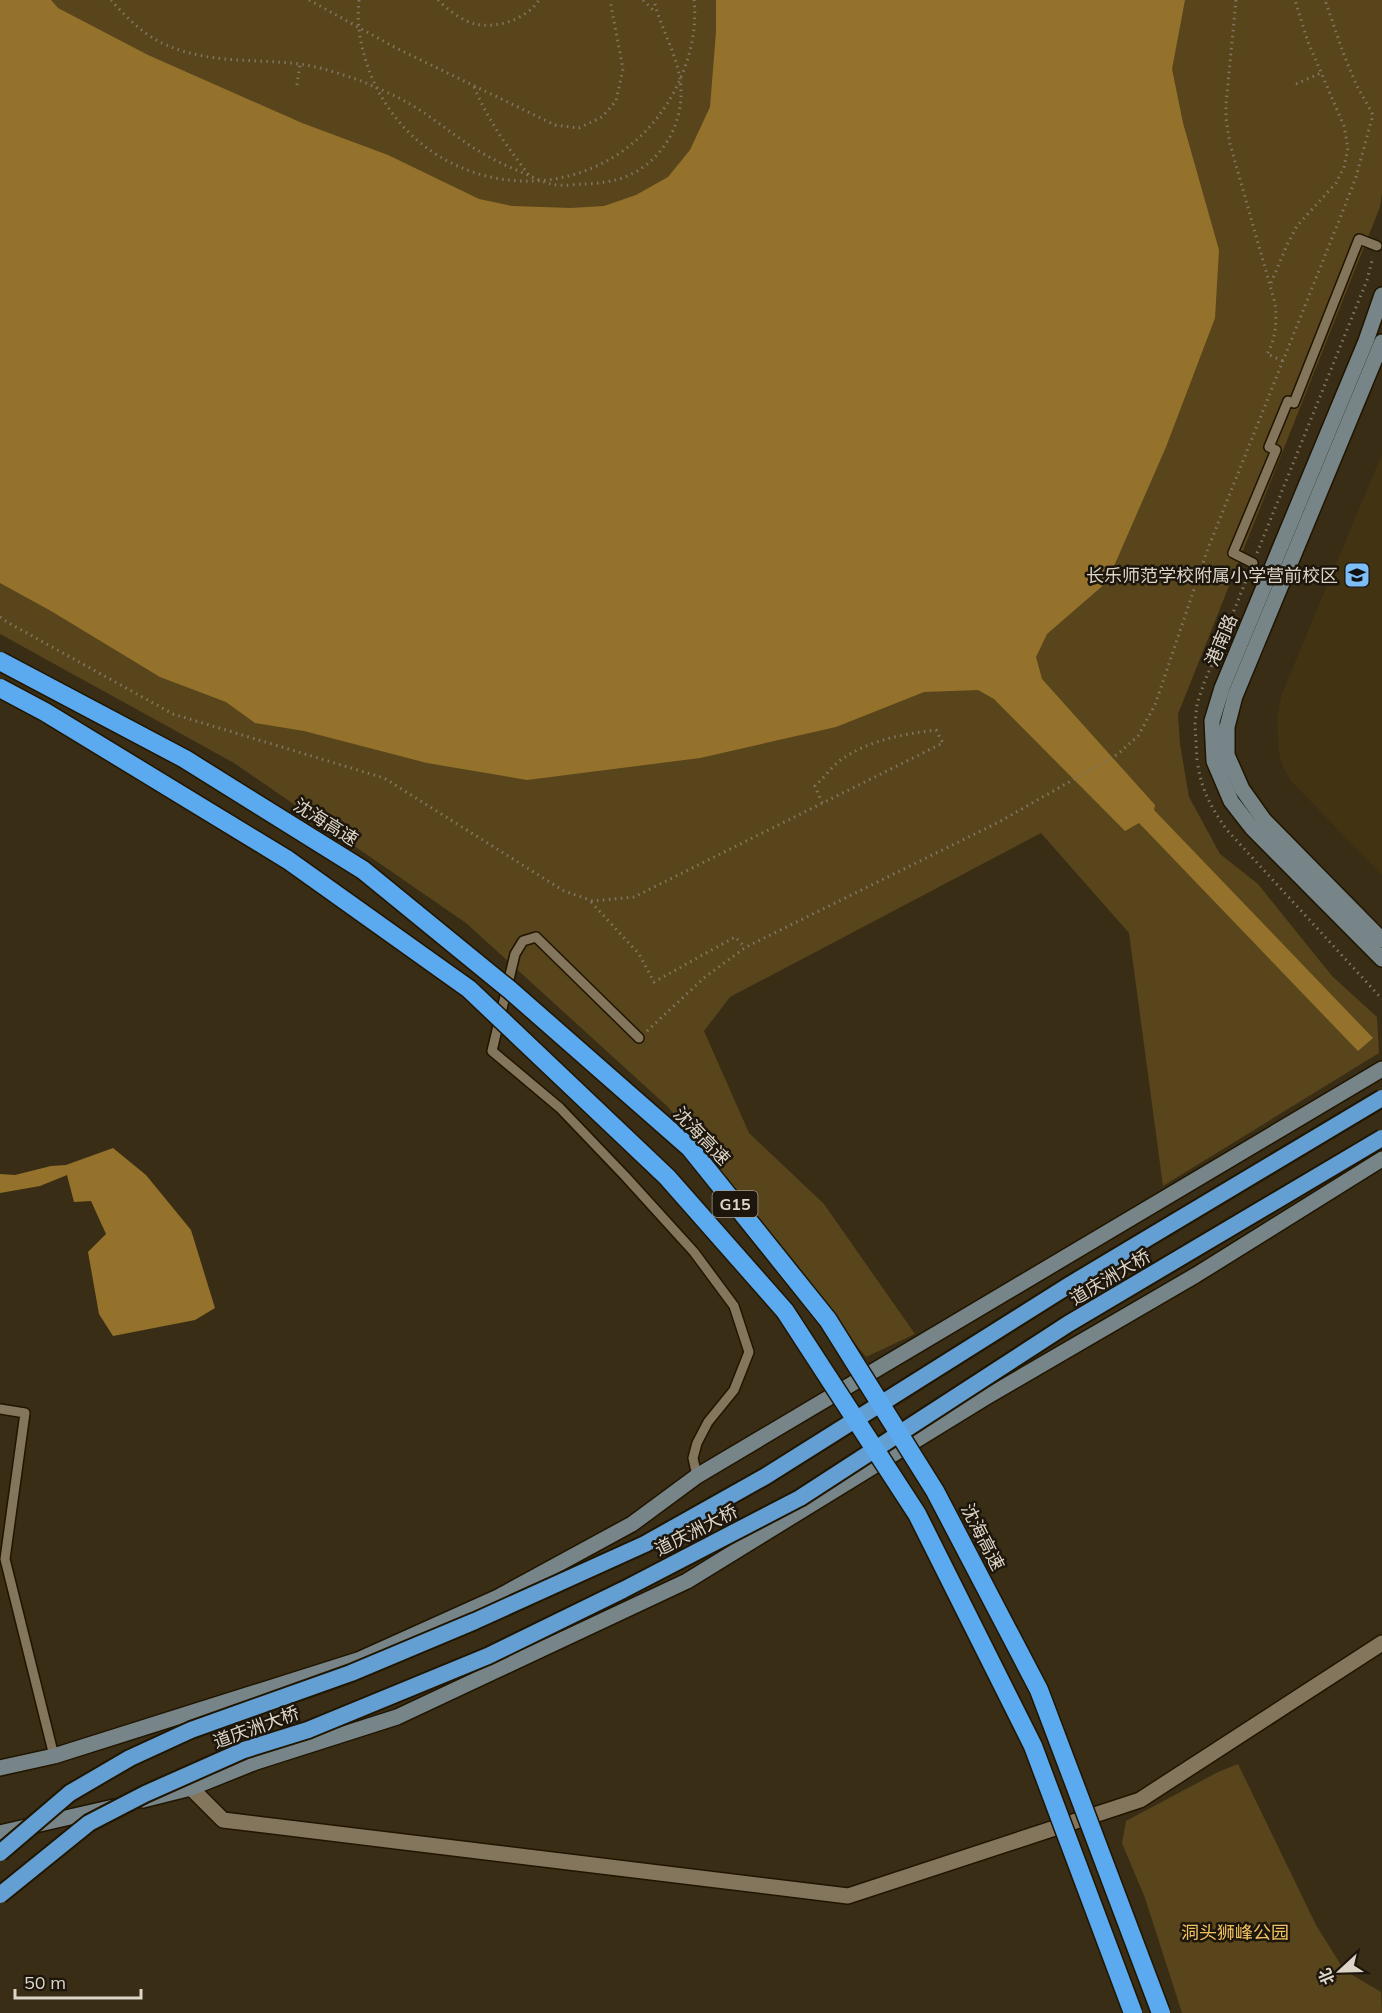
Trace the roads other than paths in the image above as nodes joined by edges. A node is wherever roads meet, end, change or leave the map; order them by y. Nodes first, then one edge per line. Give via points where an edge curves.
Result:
1 (1377, 246) dead end
2 (1382, 296) edge
3 (1382, 342) edge
4 (1253, 563) dead end
5 (0, 661) edge
6 (0, 688) edge
7 (1382, 940) edge
8 (1382, 959) edge
9 (639, 1038) road end
10 (1382, 1069) edge
11 (1382, 1098) edge
12 (1382, 1138) edge
13 (1382, 1159) edge
14 (0, 1409) edge
15 (697, 1476) junction
16 (1382, 1643) edge
17 (54, 1756) junction
18 (0, 1768) edge
19 (191, 1788) junction
20 (0, 1833) edge
21 (0, 1853) edge
22 (0, 1895) edge
23 (1133, 2013) edge
24 (1161, 2013) edge

1 - 4 lane via 1359,239 1294,403 1288,401 1269,447 1276,450 1233,553
2 - 8 main road, 港南路 via 1212,721 1214,761 1231,801 1252,828
3 - 7 main road, 港南路 via 1235,696 1227,727 1227,755 1242,789 1264,820
5 - 24 highway, 沈海高速 / G15, bridge via 185,759 363,870 510,990 690,1148 828,1320 935,1491 1039,1690
6 - 23 highway, G15, bridge via 288,860 468,989 667,1177 785,1311 917,1514 1033,1746
9 - 15 lane via 536,936 524,941 515,954 492,1051 560,1108 694,1252 734,1306 749,1352 734,1390 708,1422 697,1443 693,1458
10 - 15 main road
11 - 21 highway, 道庆洲大桥, bridge via 1071,1284 766,1476 645,1544 351,1673 191,1730 130,1758 70,1793
12 - 22 highway, 道庆洲大桥, bridge via 1068,1324 800,1498 488,1656 308,1730 244,1750 145,1794 89,1823
13 - 19 main road via 687,1581 397,1717 256,1762
14 - 17 lane via 25,1413 5,1559
15 - 17 main road via 632,1524 498,1597 358,1660
16 - 19 street via 1140,1800 848,1896 223,1820
17 - 18 main road
19 - 20 main road

